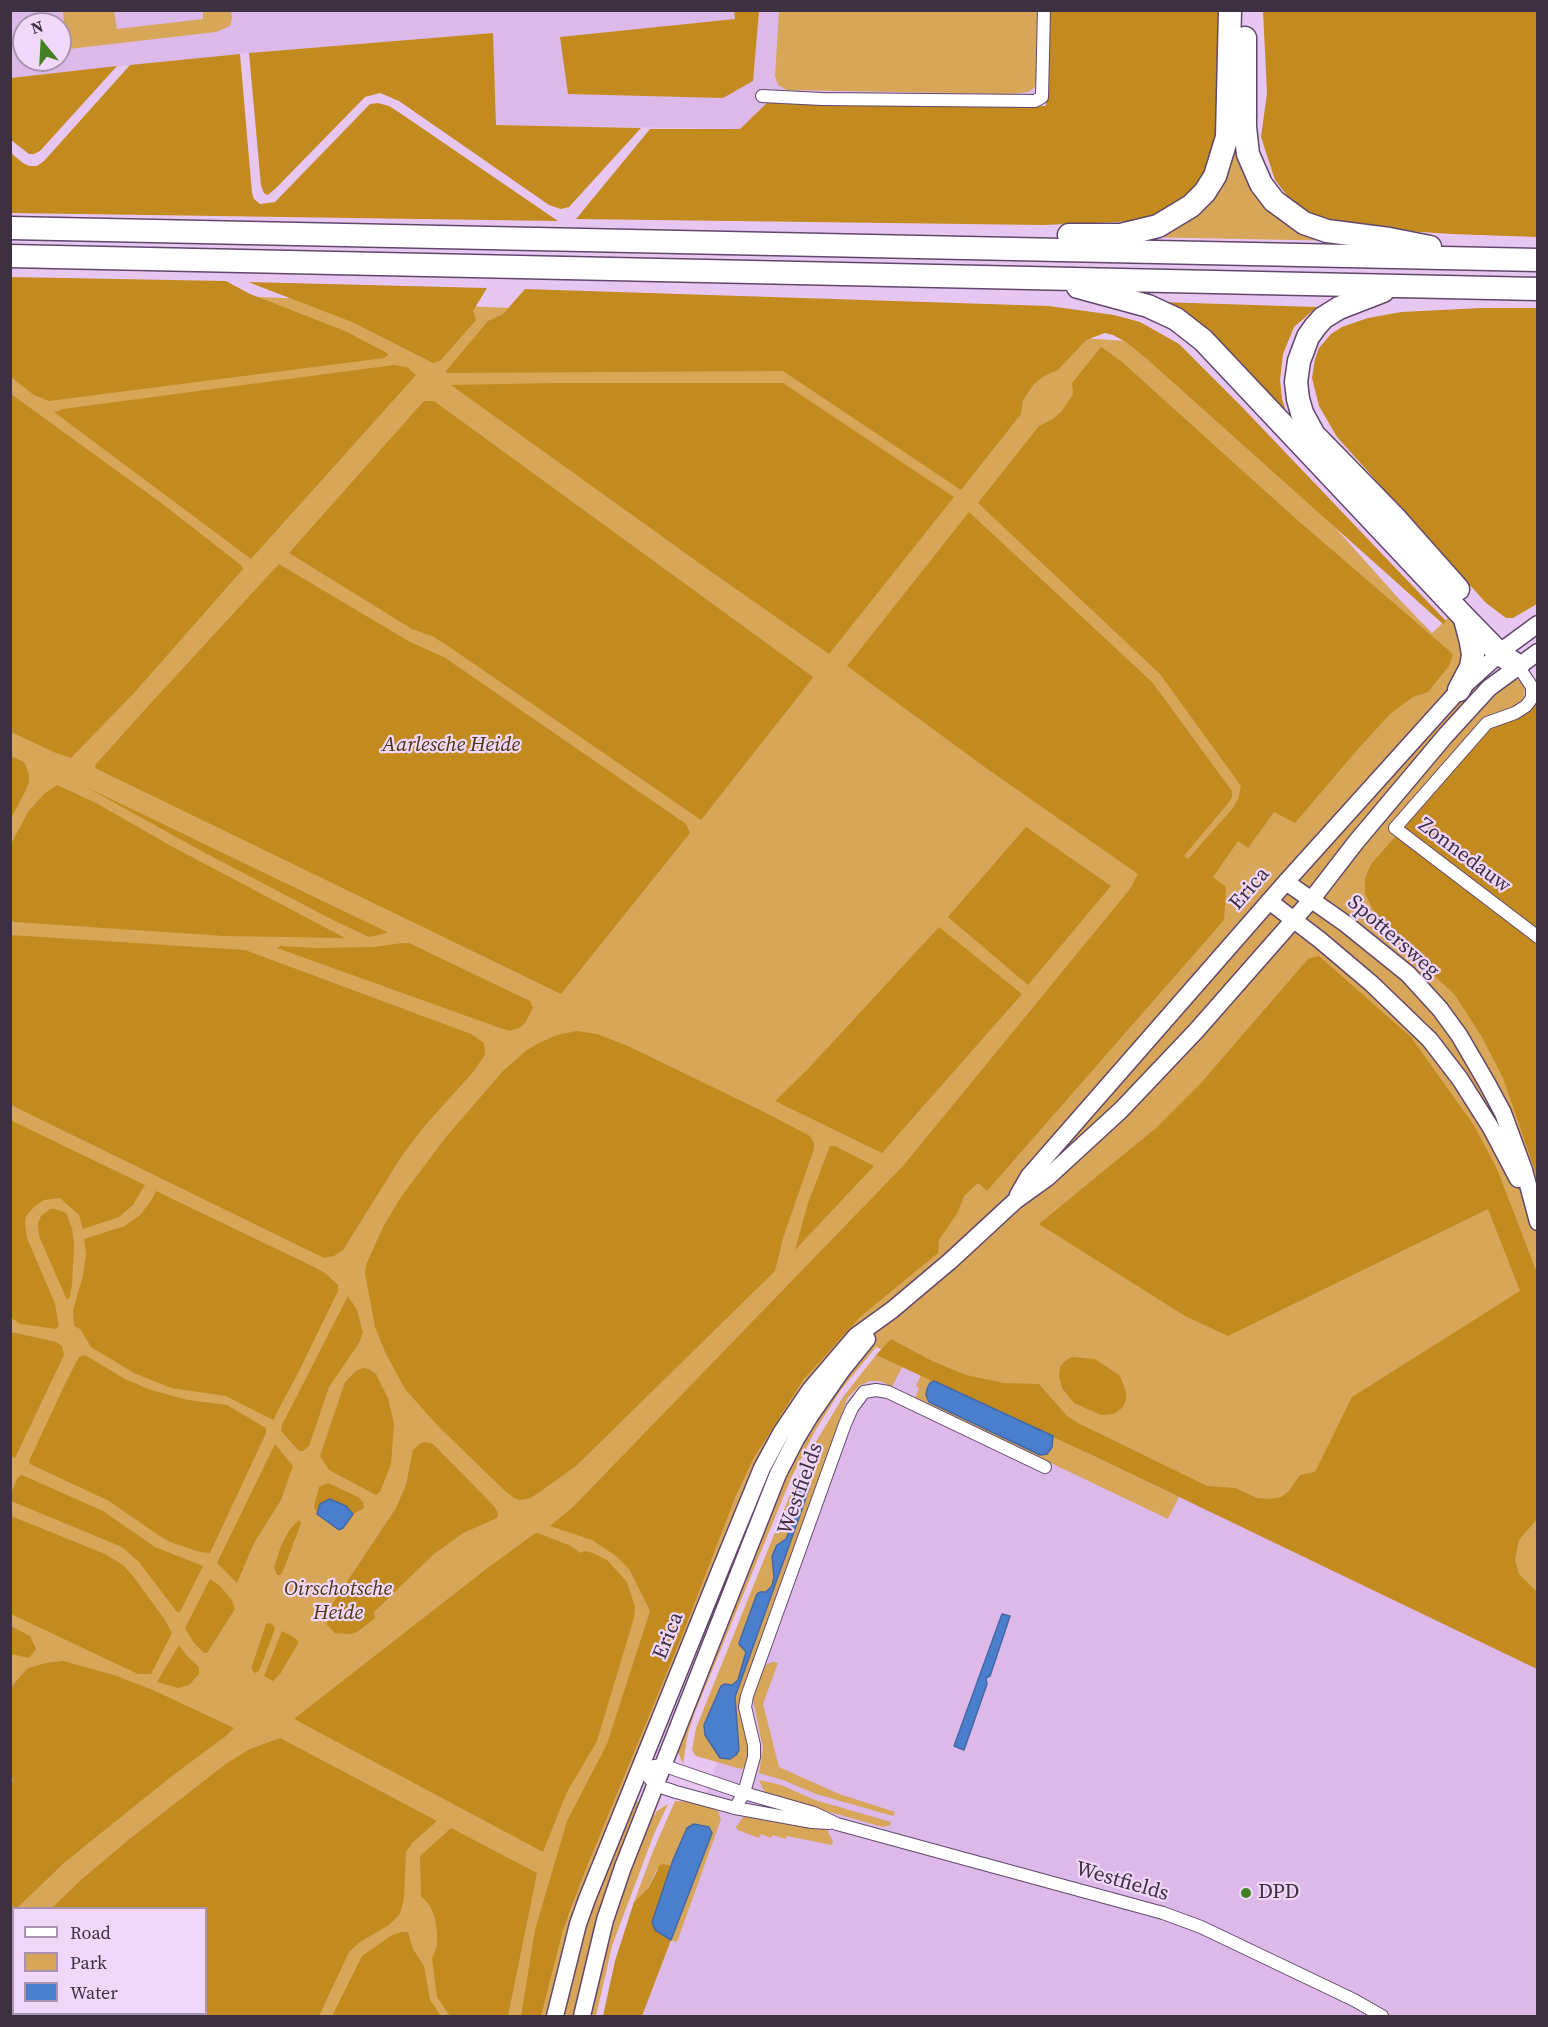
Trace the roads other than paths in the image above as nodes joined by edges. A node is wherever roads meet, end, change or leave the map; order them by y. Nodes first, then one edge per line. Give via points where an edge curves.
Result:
1 (1044, 10) edge
2 (1230, 10) edge
3 (1245, 10) edge
4 (762, 96) dead end
5 (10, 228) edge
6 (938, 247) junction
7 (10, 256) edge
8 (1493, 259) junction
9 (1538, 260) edge
10 (1045, 278) junction
11 (1396, 286) junction
12 (1538, 289) edge
13 (1464, 617) junction
14 (1538, 624) edge
15 (1538, 652) edge
16 (1509, 655) junction
17 (1459, 690) junction
18 (1286, 882) junction
19 (1312, 899) junction
20 (1269, 902) junction
21 (1293, 919) junction
22 (1538, 937) edge
23 (1015, 1201) junction
24 (1531, 1202) junction
25 (1538, 1222) edge
26 (892, 1310) junction
27 (1045, 1467) dead end
28 (662, 1765) junction
29 (641, 1768) junction
30 (655, 1785) junction
31 (744, 1793) junction
32 (735, 1808) junction
33 (837, 1824) junction
34 (555, 2016) edge
35 (582, 2016) edge
36 (1382, 2016) edge

1 - 4 street via 1042,97 1035,101
2 - 6 highway via 1227,137 1215,176 1191,206 1158,226 1121,235 1041,236
3 - 8 highway via 1247,144 1257,176 1274,201 1304,224 1327,231
5 - 6 highway
6 - 8 highway
7 - 10 highway
8 - 9 highway
10 - 11 highway
10 - 13 highway via 1148,306 1176,319 1203,340
11 - 12 highway
11 - 16 highway via 1340,308 1315,327 1302,350 1297,372 1302,412 1314,435 1395,518
13 - 16 highway
13 - 17 highway via 1473,655
14 - 16 street, Erica
15 - 16 street, Erica
16 - 17 street, Erica
16 - 19 street, Erica via 1489,688
16 - 22 street, Zonnedauw via 1529,681 1532,698 1515,713 1487,723 1395,828
17 - 18 street, Erica
18 - 19 street, Spottersweg
18 - 20 street, Erica
19 - 21 street, Erica
19 - 24 street, Spottersweg via 1408,974 1459,1035 1503,1113
20 - 21 street, Spottersweg
20 - 23 street, Erica via 1029,1176
21 - 23 street, Erica via 1121,1110 1047,1178
21 - 24 street, Spottersweg via 1372,984 1430,1040 1485,1118
23 - 26 street, Erica
24 - 25 street, Spottersweg
26 - 28 street, Erica via 842,1370 796,1439 778,1474
26 - 29 street, Erica via 856,1336 833,1361 794,1413 762,1468
27 - 31 street, Westfields via 888,1392 864,1392 845,1424 747,1696 745,1707 754,1757
28 - 29 street, Westfields
28 - 30 street, Erica
28 - 31 street, Westfields
29 - 30 street
29 - 34 street, Erica via 578,1924
30 - 32 street, Westfields
30 - 35 street, Erica via 605,1920
31 - 32 street, Westfields
31 - 33 street, Westfields via 814,1813
32 - 33 street, Westfields
33 - 36 street, Westfields via 1172,1916

